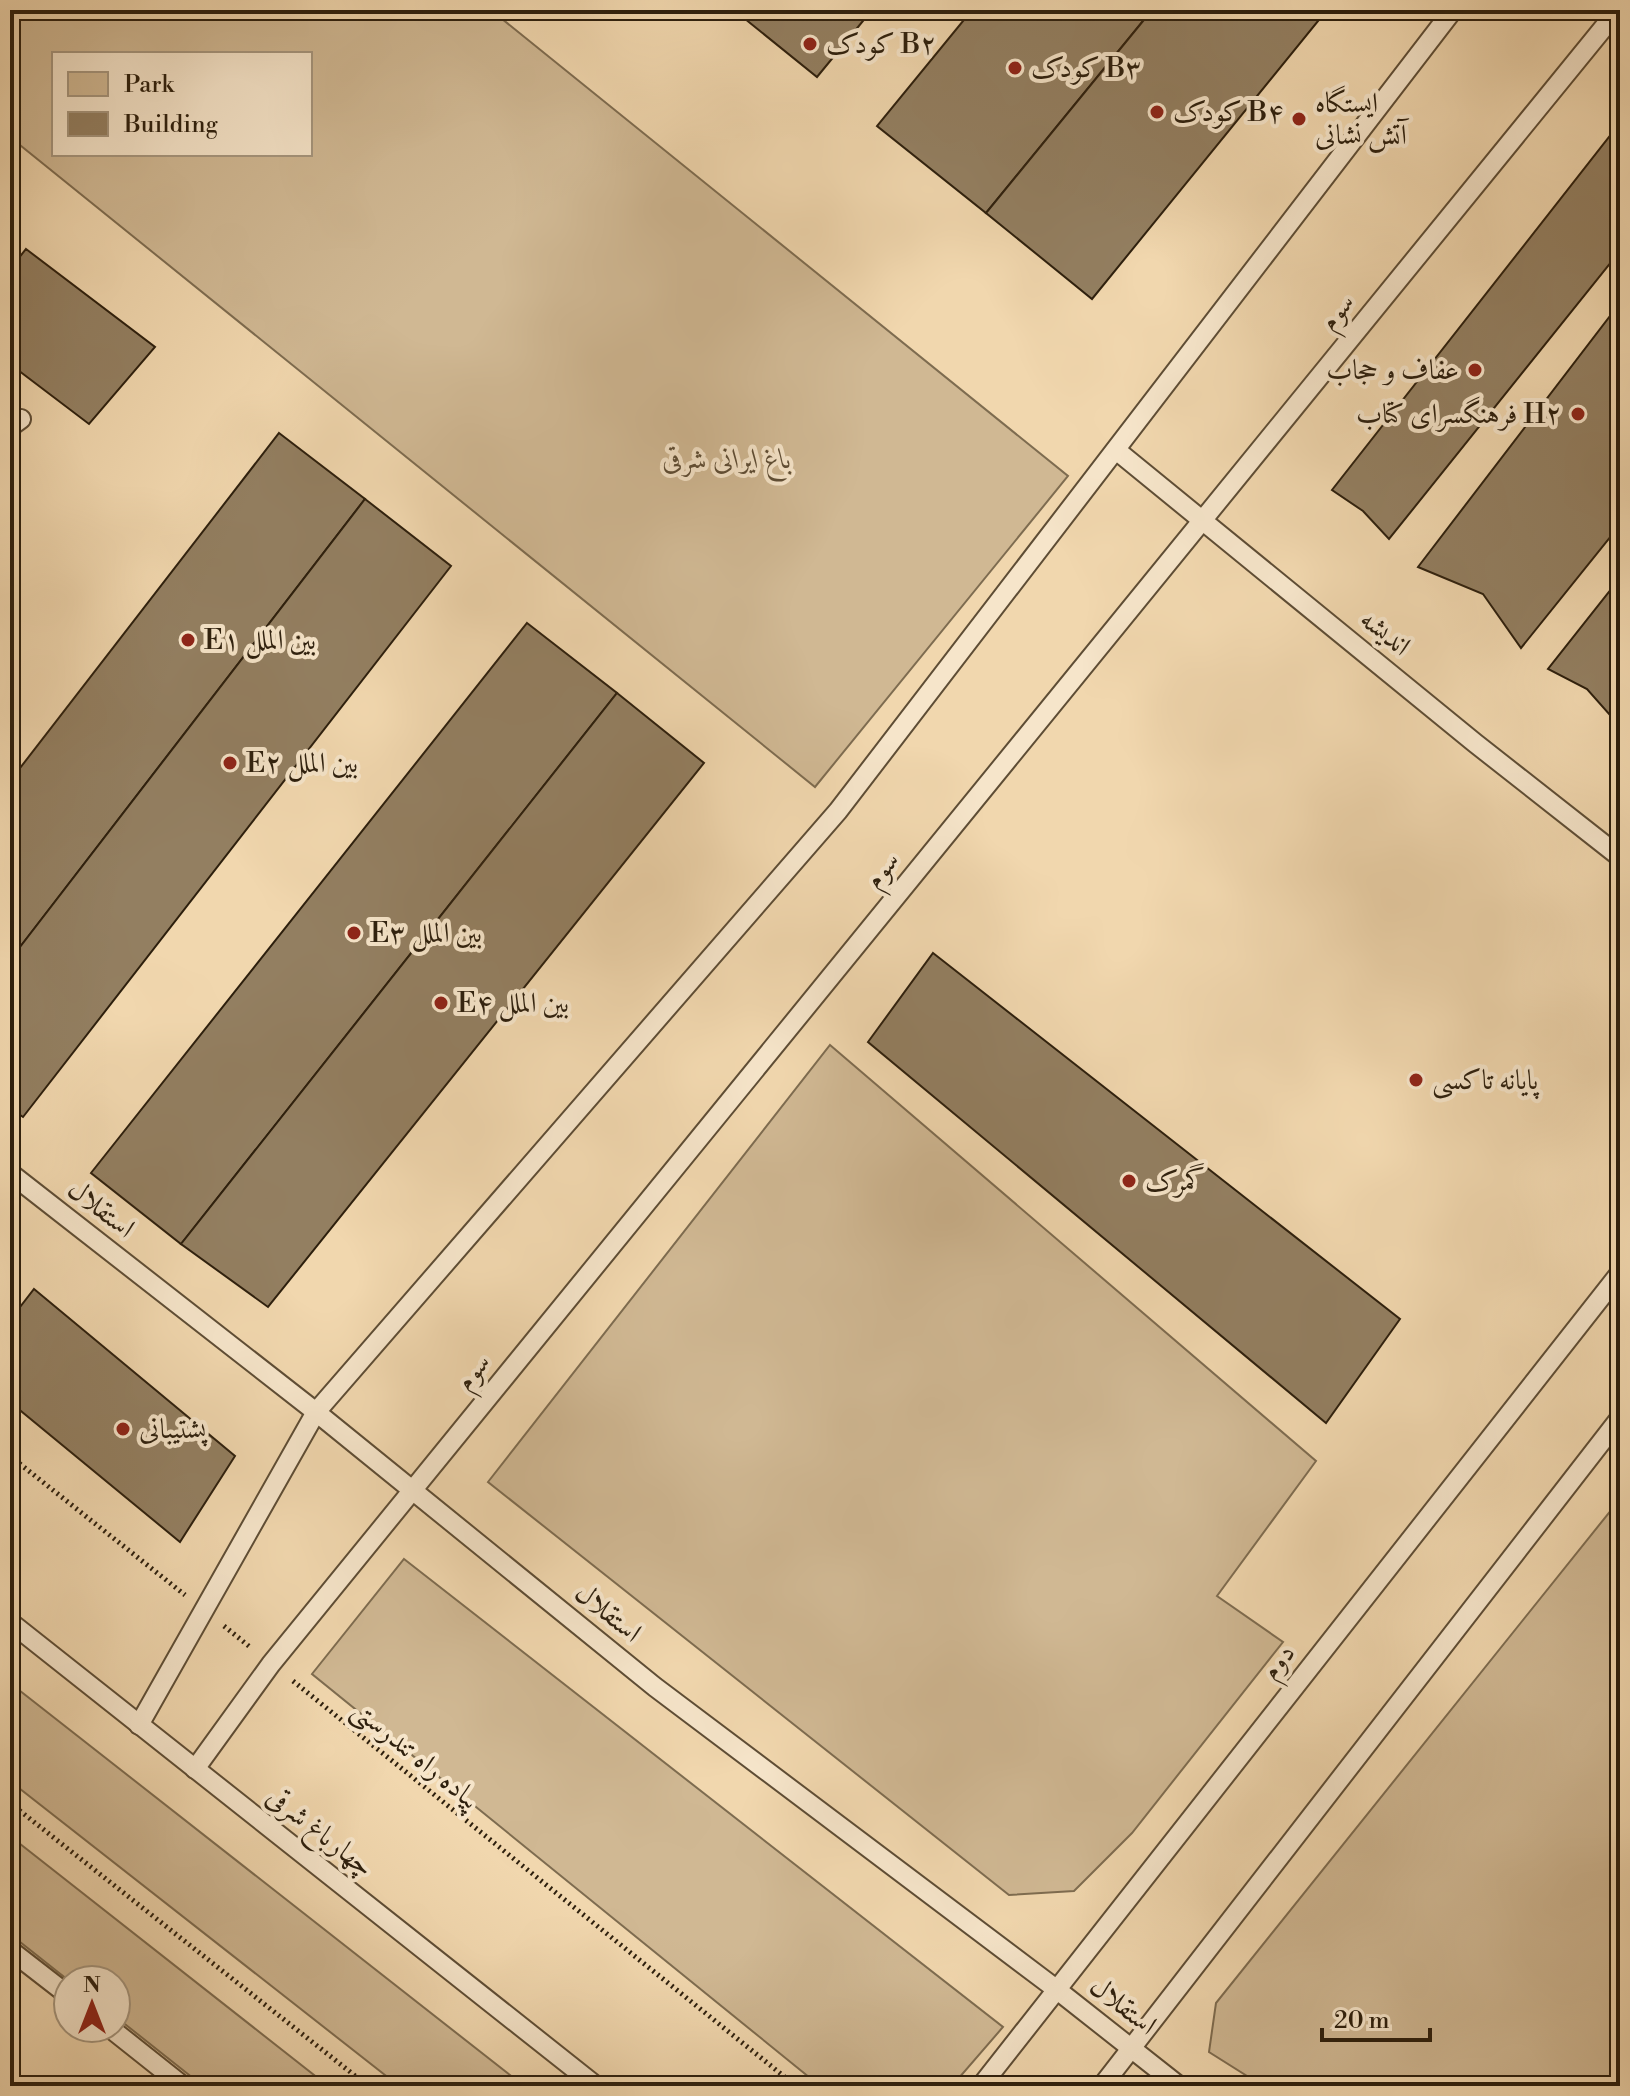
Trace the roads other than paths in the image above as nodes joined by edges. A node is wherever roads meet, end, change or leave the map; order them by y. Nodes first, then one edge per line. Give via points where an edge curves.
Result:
1 (1453, 10) edge
2 (1618, 10) edge
3 (1116, 450) junction
4 (1203, 521) junction
5 (1620, 857) edge
6 (10, 1173) edge
7 (1620, 1273) edge
8 (316, 1412) junction
9 (1620, 1418) edge
10 (413, 1490) junction
11 (10, 1622) edge
12 (139, 1725) junction
13 (195, 1769) junction
14 (10, 1950) edge
15 (52, 1983) edge
16 (1056, 1989) junction
17 (130, 2044) edge
18 (1131, 2047) junction
19 (183, 2086) edge
20 (596, 2086) edge
21 (981, 2086) edge
22 (1102, 2086) edge
23 (1179, 2086) edge

1 - 3 lane
2 - 4 lane, سوم
3 - 4 lane, اندیشه
3 - 8 lane via 838,811
4 - 5 lane, اندیشه
4 - 10 lane, سوم
6 - 8 lane, استقلال
7 - 16 lane, دوم
8 - 10 lane, استقلال
8 - 12 lane
9 - 18 lane
10 - 13 lane, سوم via 271,1664
10 - 16 lane, استقلال via 655,1687
11 - 12 lane, چهارباغ شرقی
12 - 13 lane, چهارباغ شرقی
13 - 20 lane, چهارباغ شرقی
14 - 15 lane
16 - 18 lane, استقلال
16 - 21 lane, دوم
17 - 19 lane
18 - 22 lane
18 - 23 lane, استقلال

